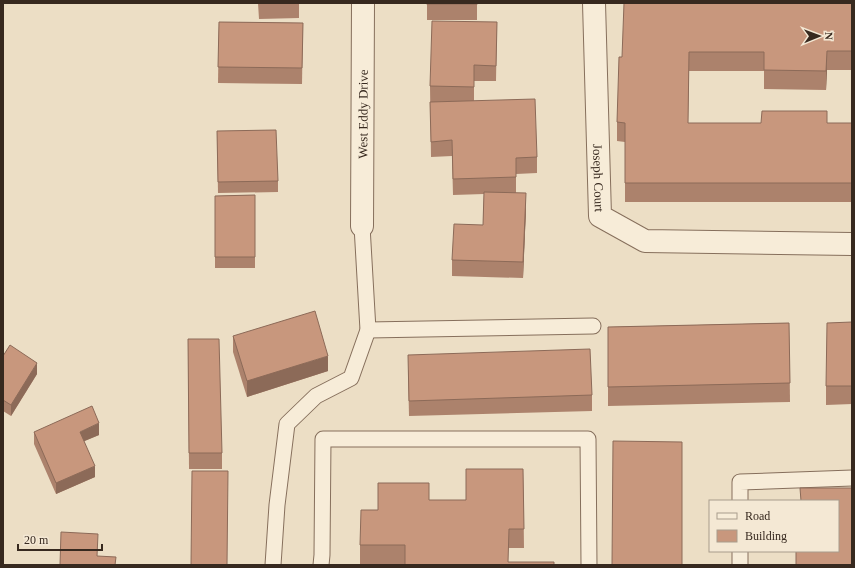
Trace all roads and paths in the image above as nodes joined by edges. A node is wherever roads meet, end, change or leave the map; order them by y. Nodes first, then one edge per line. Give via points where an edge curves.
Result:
1 (363, 3) edge
2 (594, 3) edge
3 (362, 226) joint
4 (852, 244) edge
5 (593, 326) dead end
6 (368, 330) junction
7 (852, 478) edge
8 (740, 500) edge
9 (740, 552) edge
10 (273, 565) edge
11 (320, 565) edge
12 (589, 565) edge
13 (740, 565) edge

1 - 3 street, West Eddy Drive
2 - 4 street, Joseph Court via 600,216 645,240
3 - 6 lane
5 - 6 lane
6 - 10 lane via 352,378 316,396 287,424
7 - 8 lane via 740,482
9 - 13 lane
11 - 12 lane via 323,439 588,439

